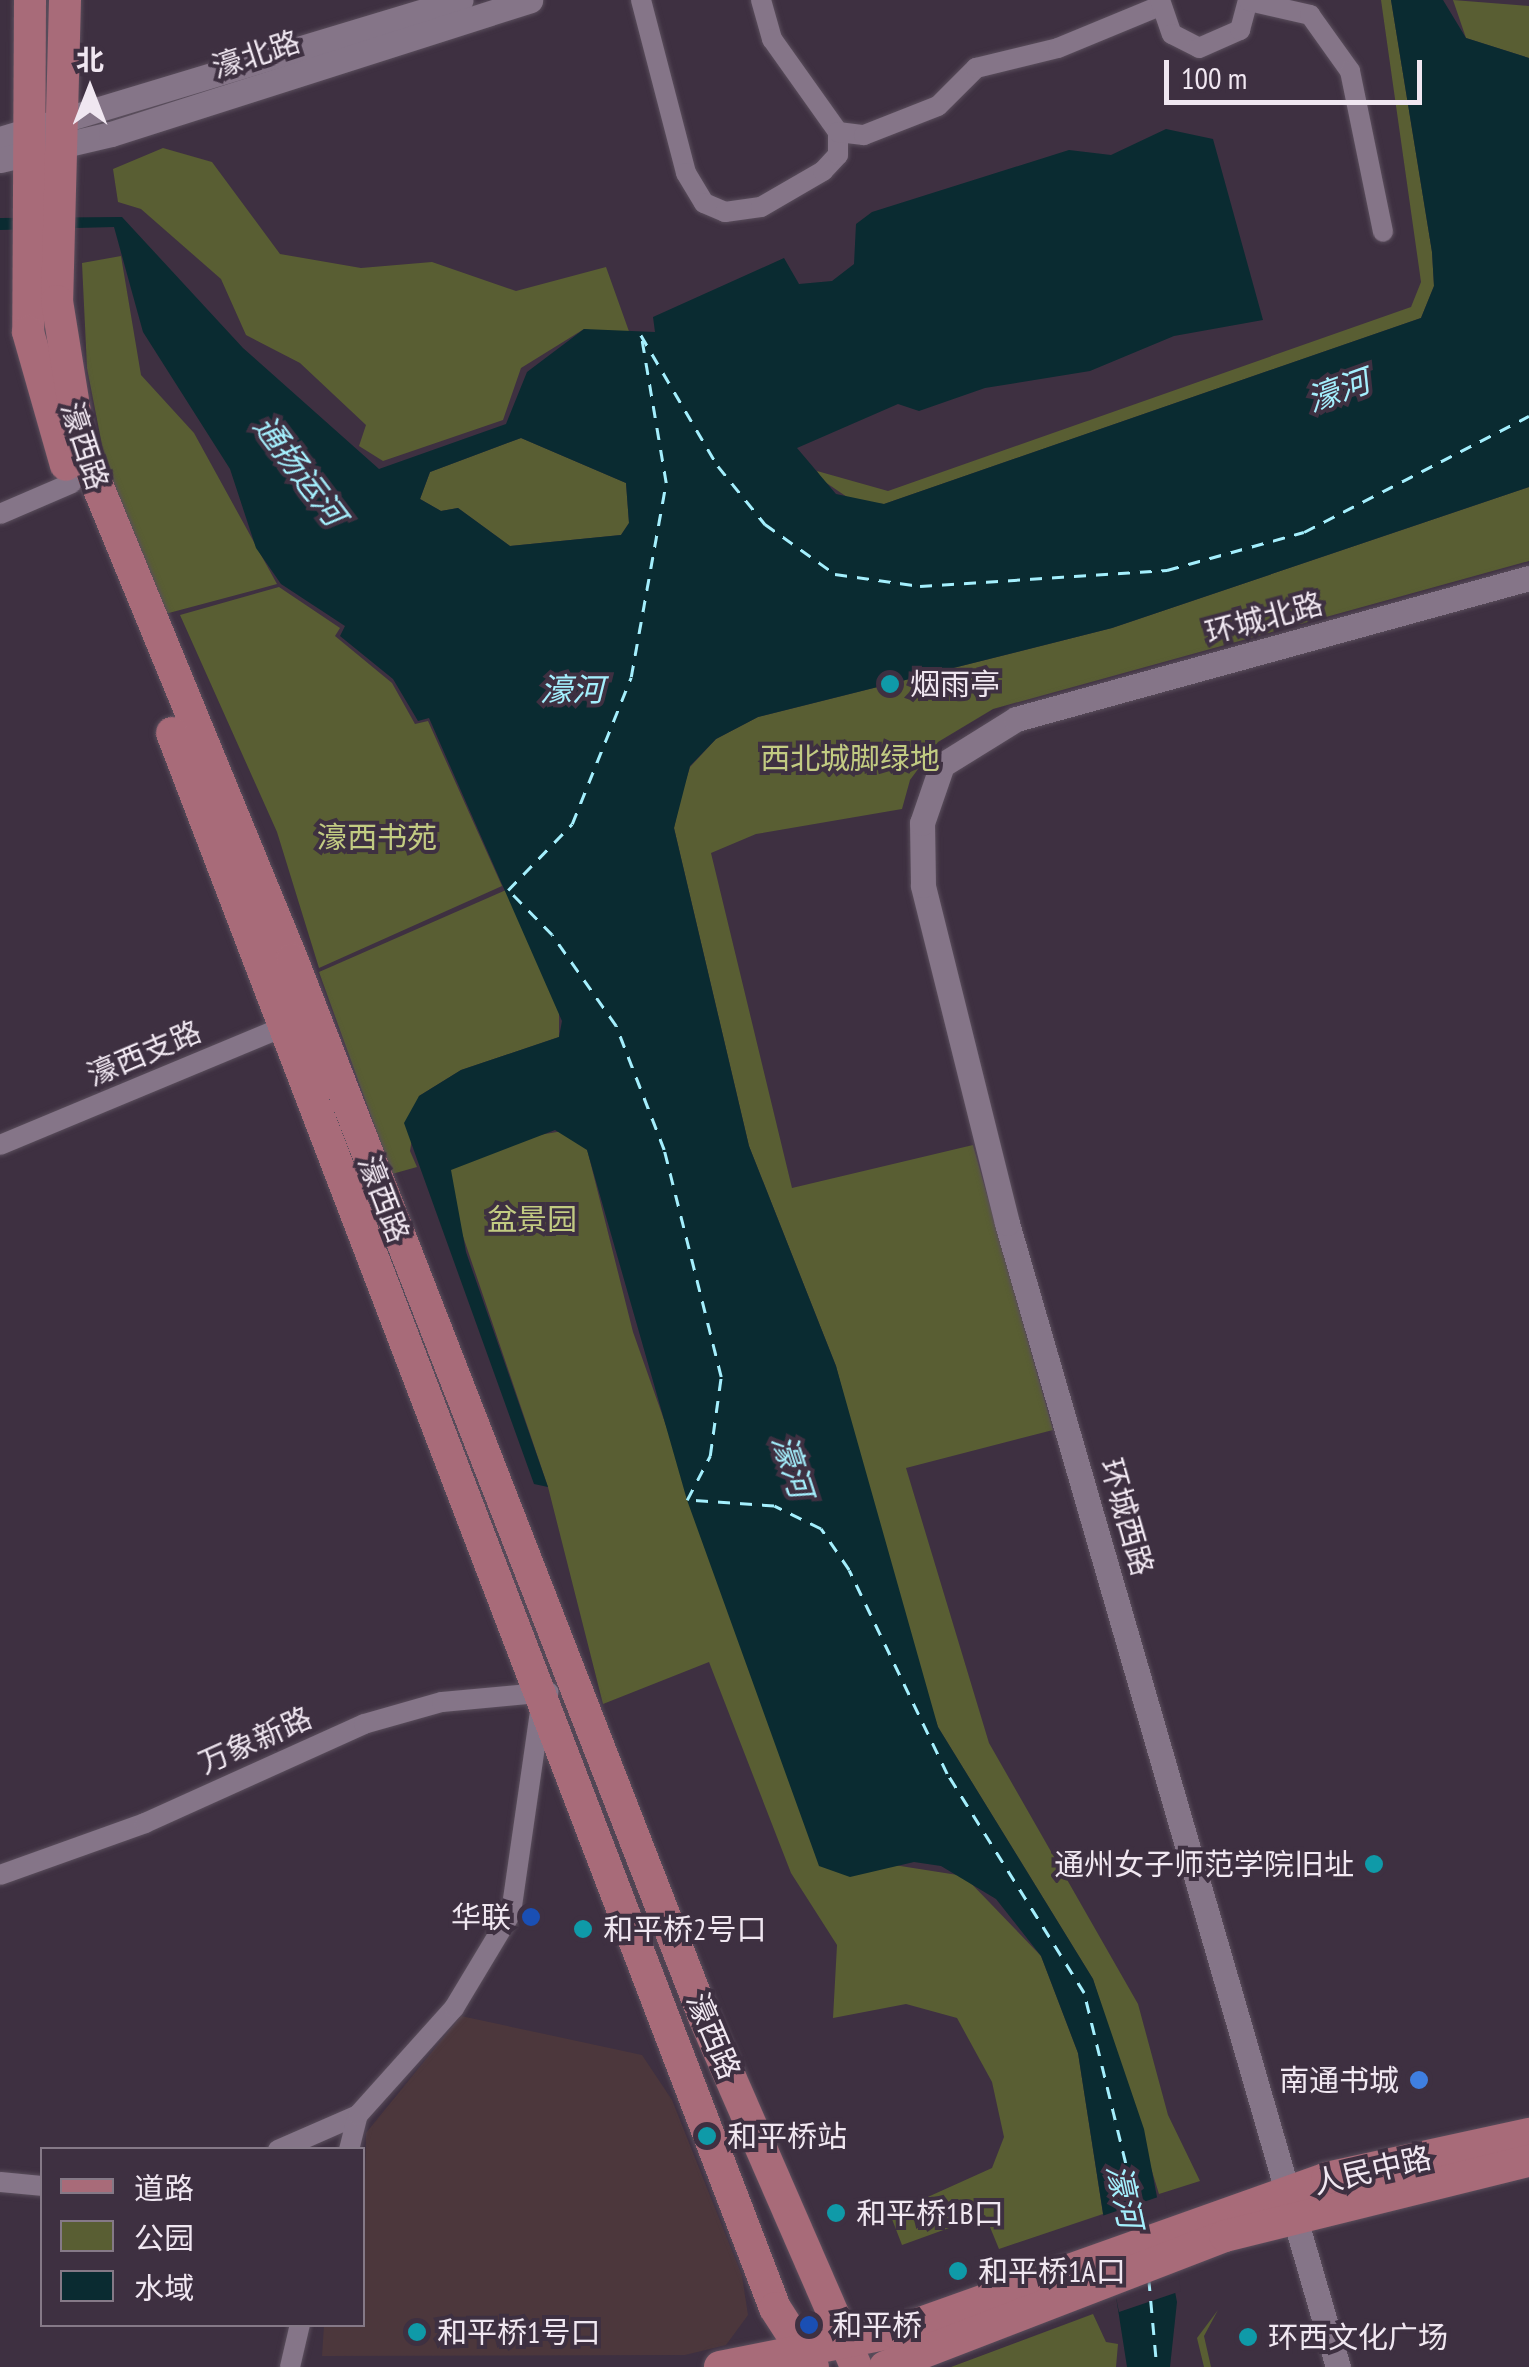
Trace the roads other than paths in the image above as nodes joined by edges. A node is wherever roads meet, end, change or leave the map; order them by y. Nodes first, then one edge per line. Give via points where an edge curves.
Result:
1 (30, 0) edge
2 (65, 0) edge
3 (461, 0) edge
4 (530, 0) edge
5 (642, 0) edge
6 (761, 0) edge
7 (1248, 1) edge
8 (1160, 3) edge
9 (838, 132) junction
10 (64, 134) junction
11 (14, 146) edge
12 (1383, 232) dead end
13 (72, 484) junction
14 (0, 514) edge
15 (1527, 585) edge
16 (1016, 719) joint
17 (300, 1021) junction
18 (0, 1146) edge
19 (574, 1684) junction
20 (543, 1694) junction
21 (0, 1875) edge
22 (358, 2116) junction
23 (1529, 2134) edge
24 (285, 2147) edge
25 (350, 2147) edge
26 (1529, 2161) edge
27 (0, 2182) edge
28 (40, 2186) edge
29 (1288, 2204) junction
30 (1083, 2275) junction
31 (299, 2327) edge
32 (850, 2355) edge
33 (807, 2360) edge
34 (290, 2367) edge
35 (720, 2367) edge
36 (885, 2367) edge
37 (1338, 2367) edge

1 - 11 main road, 濠西路
2 - 10 main road, 濠西路
3 - 10 street, 濠北路
4 - 10 street, 濠北路
5 - 9 street via 686,173 704,204 725,212 761,206 822,171 838,155
6 - 9 street via 772,39
7 - 8 street via 1240,30 1214,47 1172,34
7 - 12 street via 1310,15 1350,72
8 - 9 street via 1058,48 976,68 938,106 864,136
10 - 11 street, 濠北路
10 - 17 main road, 濠西路 via 57,182 62,356 80,443
11 - 13 main road, 濠西路 via 24,196 34,370
13 - 14 street
13 - 17 main road, 濠西路
15 - 16 street, 环城北路
16 - 29 street, 环城西路 via 942,765 925,795 923,885 1007,1223
17 - 18 street, 濠西支路
17 - 19 main road, 濠西路
17 - 20 main road, 濠西路
19 - 20 street, 万象新路
19 - 32 main road, 濠西路
20 - 21 street, 万象新路 via 442,1702 364,1724 145,1824
20 - 22 street via 512,1913 454,2008
20 - 33 main road, 濠西路 via 776,2308
22 - 24 street
22 - 25 street
23 - 29 main road, 人民中路
26 - 29 main road, 人民中路
27 - 28 street
29 - 30 main road, 人民中路
29 - 37 street, 环城西路
30 - 32 main road
30 - 36 main road
31 - 34 street
32 - 33 main road
33 - 35 main road

